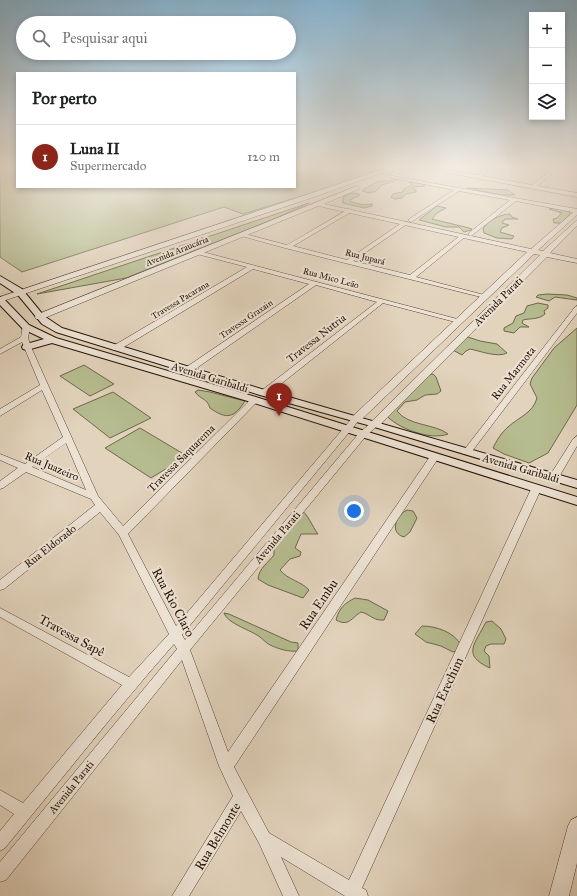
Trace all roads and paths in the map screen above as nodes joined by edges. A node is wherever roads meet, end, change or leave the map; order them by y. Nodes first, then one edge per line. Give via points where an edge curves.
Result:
1 (277, 208) edge
2 (309, 208) edge
3 (338, 208) edge
4 (343, 208) edge
5 (429, 208) edge
6 (504, 208) edge
7 (559, 208) edge
8 (349, 211) junction
9 (577, 211) edge
10 (408, 222) junction
11 (577, 222) edge
12 (471, 234) junction
13 (241, 235) junction
14 (464, 236) junction
15 (287, 247) junction
16 (535, 249) junction
17 (546, 252) junction
18 (199, 253) junction
19 (577, 256) edge
20 (577, 261) edge
21 (347, 262) junction
22 (252, 267) junction
23 (411, 278) junction
24 (0, 279) edge
25 (315, 283) junction
26 (21, 293) junction
27 (485, 296) junction
28 (0, 300) edge
29 (382, 301) junction
30 (577, 308) edge
31 (39, 317) junction
32 (459, 321) junction
33 (24, 333) junction
34 (53, 340) junction
35 (116, 348) junction
36 (0, 352) edge
37 (188, 370) junction
38 (44, 386) junction
39 (260, 397) junction
40 (0, 413) edge
41 (356, 419) junction
42 (374, 424) junction
43 (346, 429) junction
44 (363, 434) junction
45 (67, 438) junction
46 (577, 439) edge
47 (467, 452) junction
48 (0, 457) edge
49 (434, 457) junction
50 (25, 468) junction
51 (554, 477) junction
52 (577, 484) edge
53 (0, 486) edge
54 (536, 489) junction
55 (98, 502) junction
56 (577, 502) edge
57 (123, 533) junction
58 (0, 586) edge
59 (0, 612) edge
60 (175, 635) junction
61 (184, 649) junction
62 (131, 684) junction
63 (226, 766) junction
64 (0, 797) edge
65 (241, 797) junction
66 (26, 813) junction
67 (577, 826) edge
68 (264, 838) junction
69 (0, 843) edge
70 (0, 874) edge
71 (356, 894) edge
72 (180, 896) edge
73 (291, 896) edge
74 (559, 896) edge

1 - 26 street, Avenida Araucária
2 - 13 street, Avenida Araucária
3 - 8 street
4 - 10 street
5 - 10 street
6 - 12 street
7 - 9 street
8 - 10 street
8 - 15 street
9 - 16 street, Avenida Parati
10 - 12 street
10 - 14 street
10 - 21 street
11 - 17 street, Avenida Parati
12 - 16 street
13 - 15 street, Rua Jupará
13 - 18 street, Avenida Araucária
14 - 16 street
14 - 23 street
15 - 21 street, Rua Jupará
16 - 17 street
16 - 27 street, Avenida Parati
17 - 19 street
17 - 20 street
17 - 42 street, Avenida Parati
18 - 22 street, Rua Mico Leão
18 - 31 street, Avenida Araucária
21 - 23 street, Rua Jupará
22 - 25 street, Rua Mico Leão
22 - 35 street, Travessa Pacarana
23 - 27 street, Rua Jupará
24 - 26 main road, Avenida Garibaldi
25 - 29 street, Rua Mico Leão
25 - 37 street, Travessa Graxain
26 - 28 street, Avenida Araucária
26 - 31 main road, Avenida Garibaldi
27 - 32 street, Avenida Parati
28 - 33 main road, Avenida Garibaldi
29 - 32 street, Rua Mico Leão
29 - 39 street, Travessa Nutria
30 - 47 street, Rua Marmota
31 - 33 main road
31 - 35 main road, Avenida Garibaldi via 59,330
32 - 41 street, Avenida Parati
33 - 34 main road
33 - 34 main road, Avenida Garibaldi
33 - 36 street
33 - 38 street, Rua Rio Claro
34 - 39 main road, Avenida Garibaldi
35 - 37 main road, Avenida Garibaldi
37 - 39 main road, Avenida Garibaldi
38 - 40 street
38 - 45 street, Rua Rio Claro
39 - 41 main road, Avenida Garibaldi
39 - 43 main road, Avenida Garibaldi
39 - 57 street, Travessa Saquarema
41 - 42 main road, Avenida Garibaldi
41 - 43 street, Avenida Parati
42 - 44 street, Avenida Parati
42 - 47 main road, Avenida Garibaldi
43 - 44 main road, Avenida Garibaldi
43 - 60 street, Avenida Parati
44 - 49 main road, Avenida Garibaldi
44 - 61 street, Avenida Parati
45 - 50 street
45 - 55 street, Rua Rio Claro
46 - 51 street
47 - 51 main road, Avenida Garibaldi
48 - 50 street, Rua Juazeiro
49 - 54 main road, Avenida Garibaldi
49 - 63 street, Rua Embu
50 - 53 street
50 - 55 street, Rua Juazeiro
51 - 52 main road, Avenida Garibaldi
54 - 56 main road, Avenida Garibaldi
54 - 71 street, Rua Erechim
55 - 57 street, Rua Rio Claro
55 - 58 street, Rua Eldorado
57 - 60 street, Rua Rio Claro
59 - 62 street, Travessa Sapê
60 - 61 street, Rua Rio Claro
60 - 62 street, Avenida Parati
61 - 63 street, Rua Rio Claro
61 - 70 street, Avenida Parati
62 - 66 street, Avenida Parati
63 - 65 street, Rua Rio Claro
64 - 66 street
65 - 68 street, Rua Rio Claro
65 - 72 street, Rua Belmonte
66 - 69 street, Avenida Parati
67 - 74 street
68 - 71 street
68 - 73 street, Rua Rio Claro

